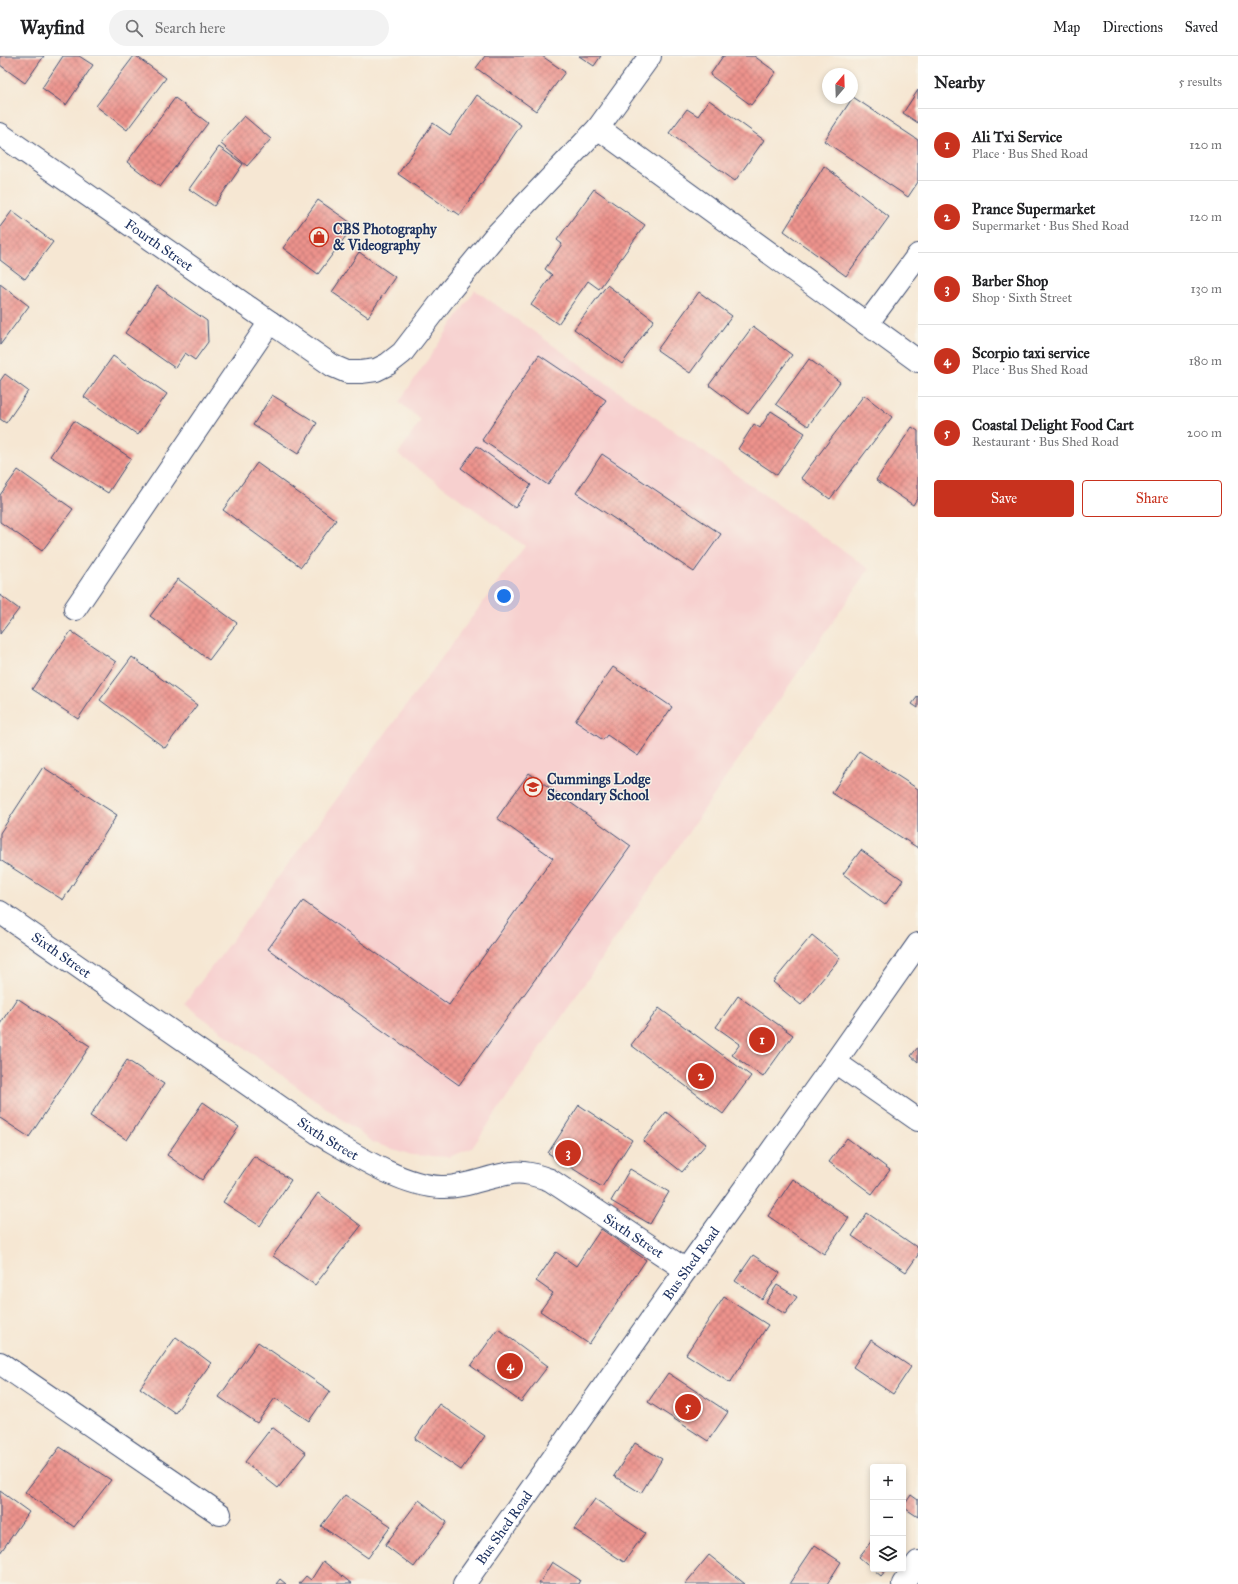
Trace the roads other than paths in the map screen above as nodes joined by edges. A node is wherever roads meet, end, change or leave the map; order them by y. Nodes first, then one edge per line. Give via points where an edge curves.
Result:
1 (650, 56) edge
2 (598, 128) junction
3 (2, 140) edge
4 (918, 255) edge
5 (270, 322) junction
6 (867, 324) junction
7 (918, 361) edge
8 (74, 609) dead end
9 (0, 912) edge
10 (918, 944) edge
11 (836, 1062) junction
12 (918, 1120) edge
13 (686, 1270) junction
14 (0, 1363) edge
15 (220, 1514) dead end
16 (918, 1562) edge
17 (464, 1584) edge
18 (903, 1584) edge

1 - 2 street, Fourth Street
2 - 5 street, Fourth Street via 495,236 402,353 388,364 376,370 348,372 333,366
2 - 6 street
3 - 5 street, Fourth Street
4 - 6 street
5 - 8 street
6 - 7 street
9 - 13 street, Sixth Street via 319,1134 362,1158 401,1178 418,1184 441,1187 512,1173 524,1173 550,1180
10 - 11 street, Bus Shed Road
11 - 12 street
11 - 13 street, Bus Shed Road
13 - 17 street, Bus Shed Road
14 - 15 street
16 - 18 street

